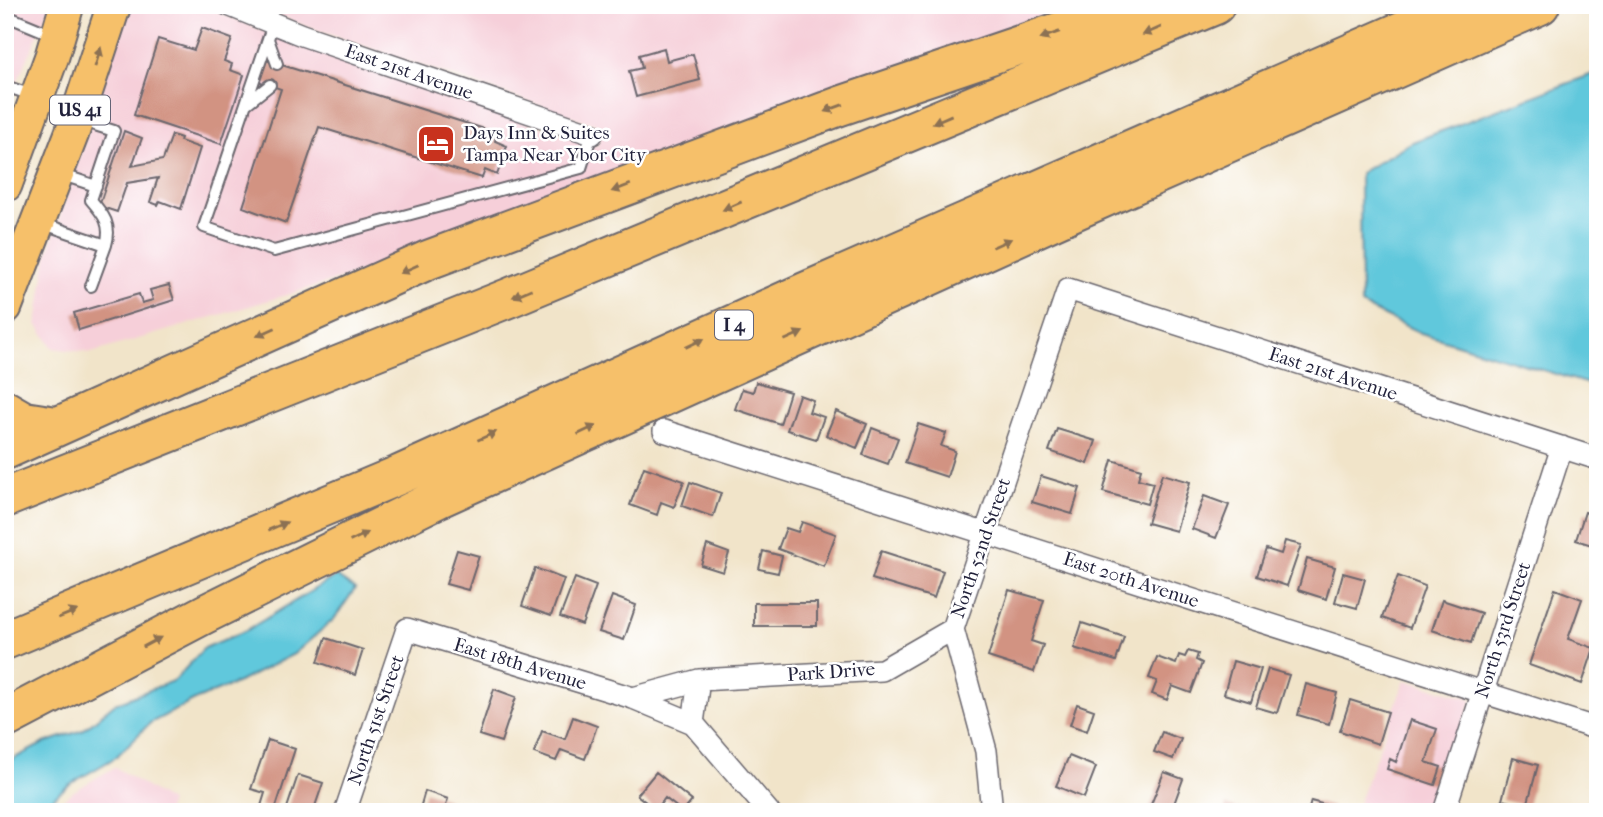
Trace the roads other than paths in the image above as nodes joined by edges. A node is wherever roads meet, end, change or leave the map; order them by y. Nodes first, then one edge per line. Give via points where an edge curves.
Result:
1 (114, 5) edge
2 (228, 5) edge
3 (1138, 5) edge
4 (1215, 5) edge
5 (1461, 5) edge
6 (1540, 5) edge
7 (5, 20) edge
8 (62, 21) edge
9 (271, 32) junction
10 (277, 64) dead end
11 (270, 85) dead end
12 (5, 86) edge
13 (37, 97) junction
14 (246, 104) junction
15 (77, 119) junction
16 (592, 134) joint
17 (57, 173) junction
18 (5, 185) edge
19 (96, 186) junction
20 (38, 222) junction
21 (106, 245) junction
22 (91, 286) dead end
23 (1068, 289) joint
24 (5, 307) edge
25 (5, 410) edge
26 (56, 426) junction
27 (663, 431) dead end
28 (1562, 447) junction
29 (5, 450) edge
30 (1598, 459) edge
31 (5, 498) edge
32 (986, 534) junction
33 (407, 629) joint
34 (953, 629) junction
35 (5, 640) edge
36 (699, 680) junction
37 (1483, 692) junction
38 (633, 698) junction
39 (5, 719) edge
40 (693, 723) junction
41 (1598, 729) edge
42 (345, 812) edge
43 (769, 812) edge
44 (993, 812) edge
45 (1444, 812) edge

15 -> 1 main road, US 41
2 - 9 street, East 21st Avenue
3 -> 26 highway via 840,106 428,260
4 -> 31 highway via 511,298
35 -> 5 highway, I 4 via 399,475
39 -> 6 highway via 439,498
7 - 8 lane
8 - 13 main road, US 41
9 - 10 lane
9 - 14 lane
9 - 16 street, East 21st Avenue via 302,36
11 - 14 lane
12 - 13 lane
13 - 18 main road, US 41
14 - 16 lane via 204,227 274,251 581,168
15 - 17 main road, US 41
15 - 19 lane via 114,131
17 - 19 lane
17 - 20 main road, US 41
19 - 21 lane via 91,200 110,232
20 - 21 lane
20 - 24 main road, US 41
21 - 22 lane
23 - 28 street, East 21st Avenue
23 - 32 street, North 52nd Street
25 - 26 highway via 24,421
26 - 29 highway
27 - 32 street, East 20th Avenue
28 - 30 street, East 21st Avenue
28 - 37 street, North 53rd Street
32 - 34 street, North 52nd Street
32 - 37 street, East 20th Avenue
33 - 38 street, East 18th Avenue
33 - 42 street, North 51st Street
34 - 36 street, Park Drive via 882,670
34 - 44 street, North 52nd Street via 986,751
36 - 38 street, Park Drive
36 - 40 street
37 - 41 street, East 20th Avenue
37 - 45 street, North 53rd Street
38 - 40 street
40 - 43 street

